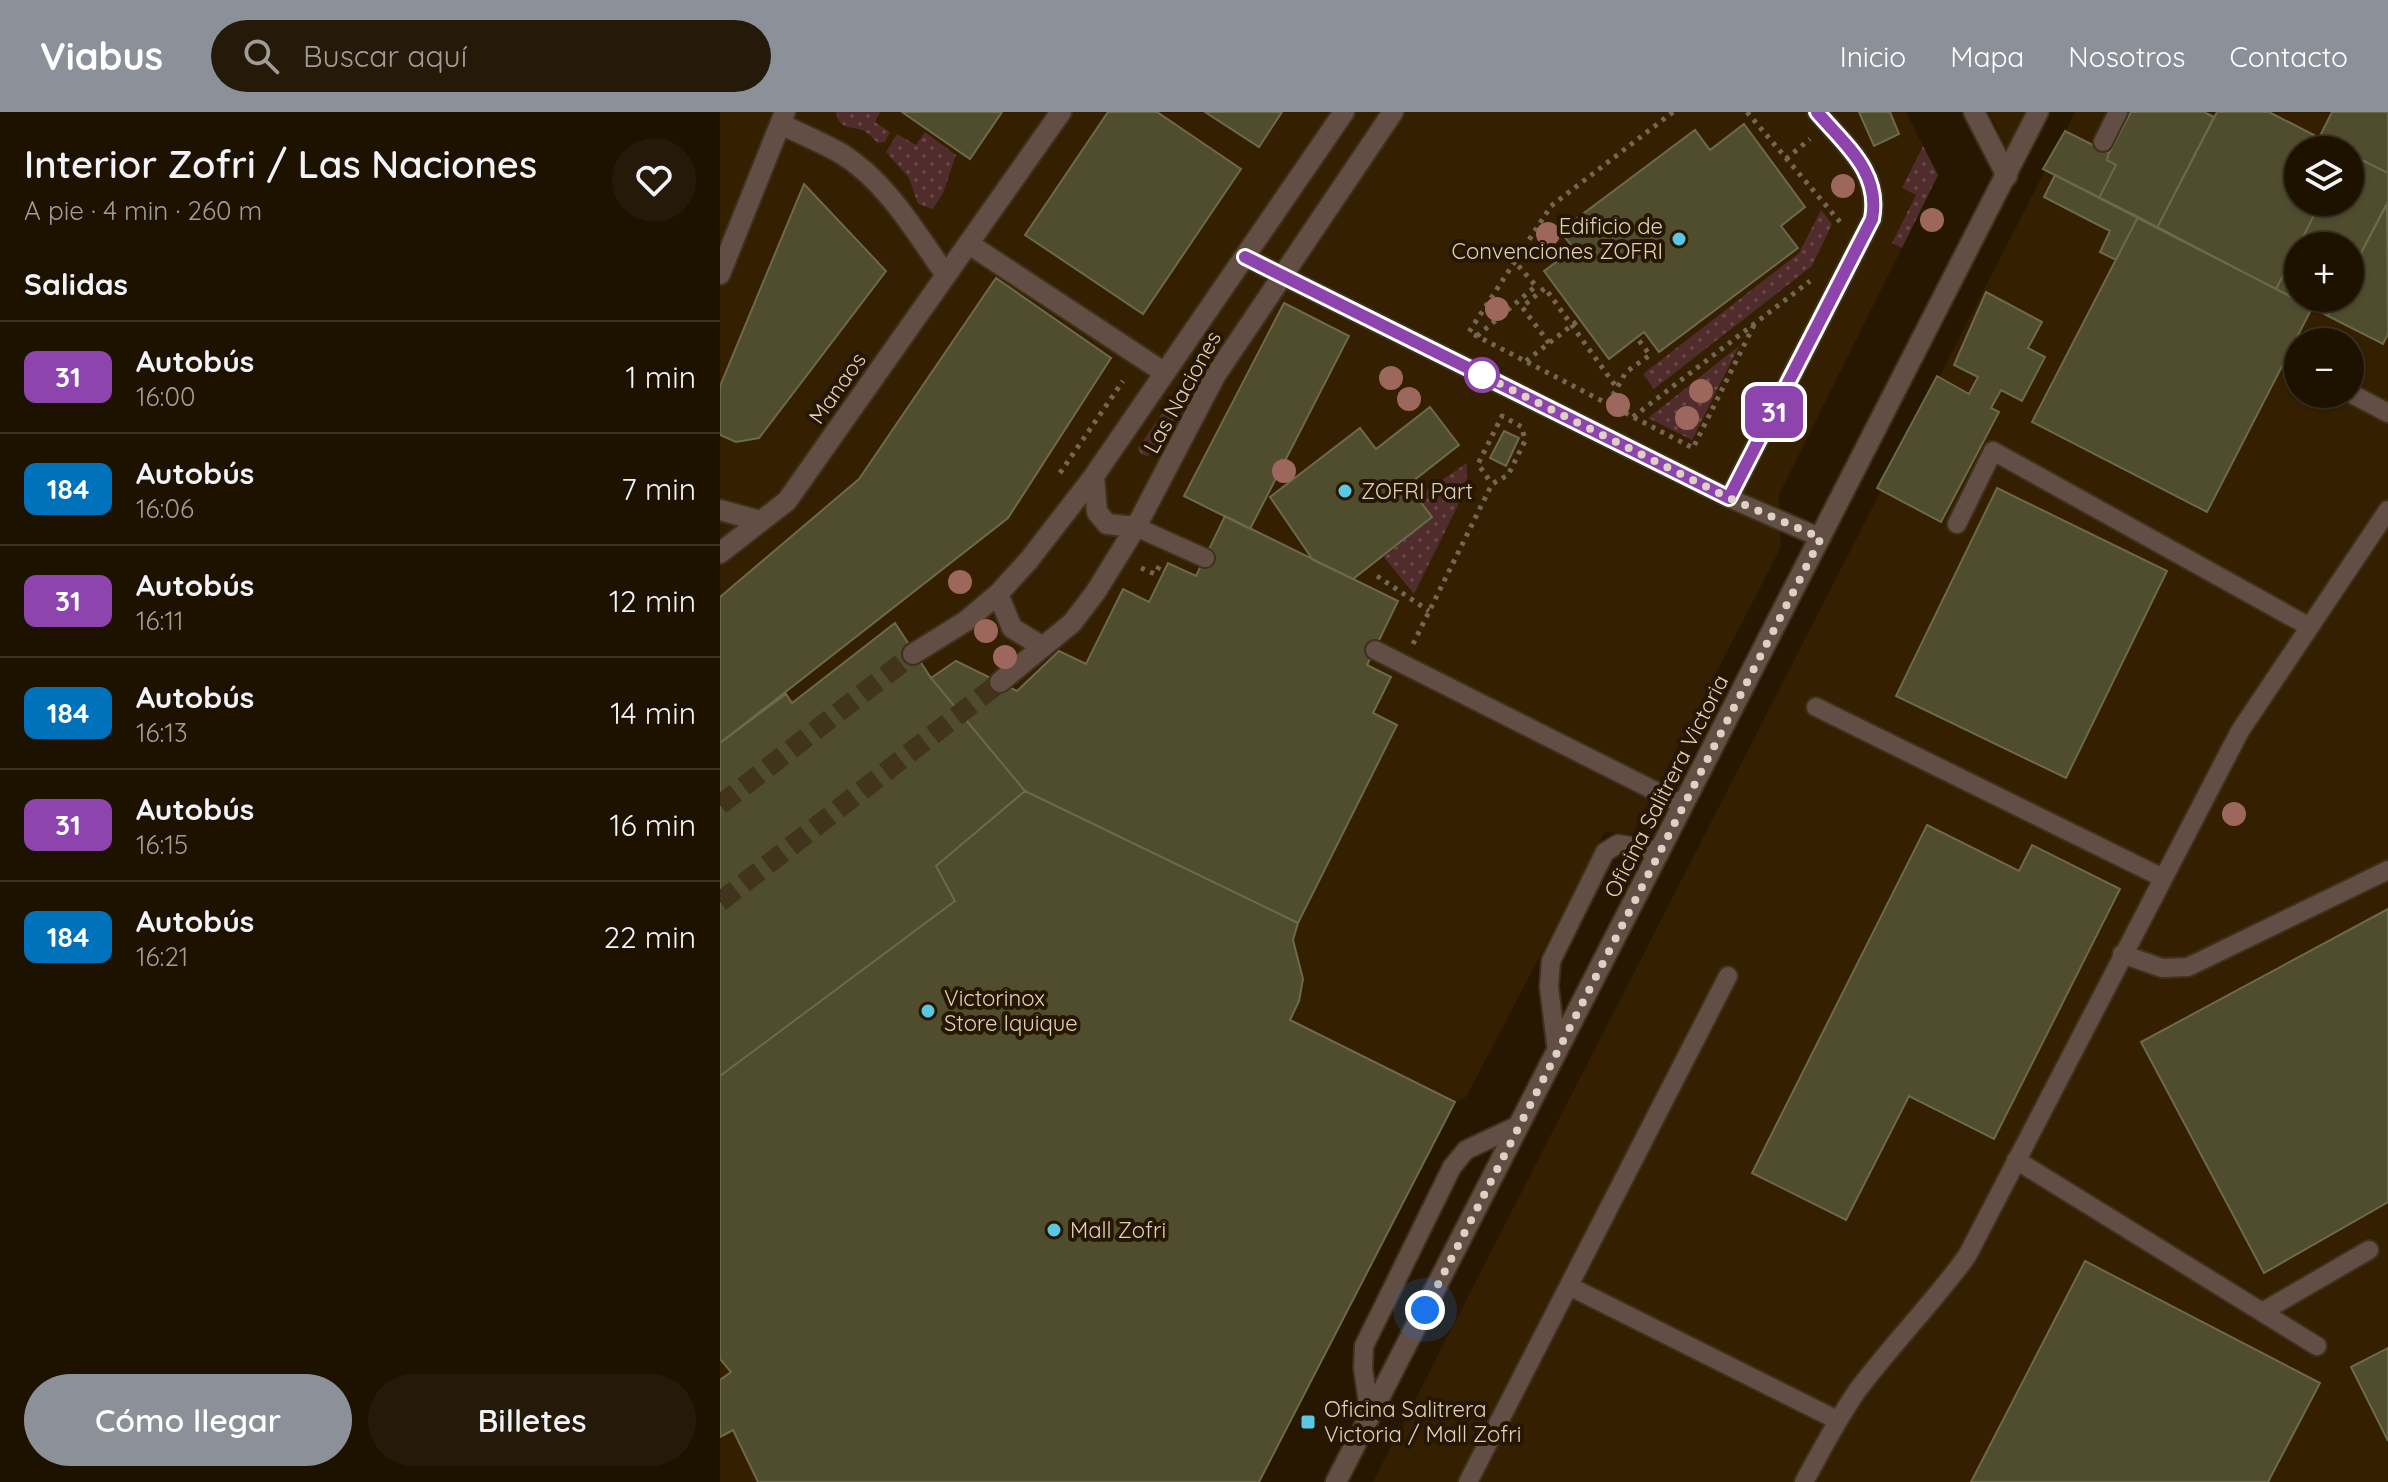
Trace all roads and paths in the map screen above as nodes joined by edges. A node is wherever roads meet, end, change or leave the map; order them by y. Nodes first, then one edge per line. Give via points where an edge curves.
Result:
1 (1061, 112) edge
2 (1344, 112) edge
3 (1393, 112) edge
4 (1673, 112) edge
5 (1747, 112) edge
6 (1817, 112) edge
7 (1974, 112) edge
8 (2038, 112) edge
9 (2118, 112) edge
10 (783, 118) edge
11 (1811, 138) dead end
12 (2103, 142) dead end
13 (1786, 159) junction
14 (2007, 176) junction
15 (1875, 204) junction
16 (1840, 222) junction
17 (1834, 233) dead end
18 (969, 244) junction
19 (1245, 257) junction
20 (1515, 262) junction
21 (1816, 269) dead end
22 (720, 274) edge
23 (946, 275) junction
24 (1281, 276) junction
25 (1580, 319) dead end
26 (1755, 323) junction
27 (1573, 325) junction
28 (1477, 336) junction
29 (1637, 338) dead end
30 (1549, 343) junction
31 (1526, 361) junction
32 (1165, 373) junction
33 (1123, 381) dead end
34 (1617, 388) junction
35 (2364, 400) edge
36 (1608, 404) junction
37 (2388, 413) edge
38 (1633, 417) junction
39 (1094, 476) junction
40 (1056, 479) dead end
41 (1492, 484) junction
42 (1729, 498) junction
43 (720, 510) edge
44 (2388, 510) edge
45 (760, 521) junction
46 (1957, 524) dead end
47 (1136, 527) junction
48 (1821, 538) junction
49 (720, 553) edge
50 (1205, 558) dead end
51 (1377, 576) dead end
52 (998, 594) junction
53 (1429, 611) junction
54 (2308, 626) junction
55 (1043, 647) junction
56 (1375, 650) dead end
57 (1426, 652) dead end
58 (913, 654) tunnel mouth
59 (1000, 682) tunnel mouth
60 (1816, 707) dead end
61 (1683, 805) junction
62 (1660, 851) junction
63 (2388, 870) edge
64 (2161, 877) junction
65 (2122, 954) junction
66 (1728, 976) dead end
67 (1557, 1052) junction
68 (1519, 1125) junction
69 (2016, 1160) junction
70 (2369, 1250) dead end
71 (1569, 1286) junction
72 (2262, 1312) junction
73 (2317, 1346) dead end
74 (1370, 1416) junction
75 (1837, 1420) junction
76 (1336, 1482) edge
77 (1468, 1482) edge
78 (1804, 1482) edge

1 - 18 street, Manaos
2 - 19 street, Las Naciones
3 - 24 street, Las Naciones
4 - 20 path via 1551,206
5 - 13 path
6 - 15 lane via 1862,164
7 - 14 street
8 - 14 street, Oficina Salitrera Victoria
9 - 12 lane
10 - 22 street
10 - 23 street via 860,168 904,216
11 - 13 path
13 - 16 path
14 - 48 street, Oficina Salitrera Victoria
15 - 16 path
15 - 42 lane via 1867,233
16 - 17 path
18 - 23 street, Manaos
18 - 32 street
19 - 24 lane
19 - 32 street, Las Naciones
20 - 28 path via 1469,332
20 - 28 path via 1536,286
21 - 26 path via 1810,281
23 - 45 street, Manaos via 787,501
24 - 42 lane
24 - 47 street, Las Naciones via 1215,376
25 - 27 path
26 - 38 path
26 - 38 path via 1693,448
27 - 30 path
27 - 30 path via 1545,288 1522,307
27 - 34 path
28 - 31 path
29 - 34 path via 1650,355 1626,372
30 - 31 path
31 - 36 path
32 - 39 street, Las Naciones
33 - 40 path
34 - 36 path
35 - 37 lane
36 - 38 path
39 - 47 street via 1097,512 1107,524
39 - 52 street, Las Naciones
41 - 41 path via 1508,475 1526,437 1522,427 1502,416 1478,464
41 - 53 path
42 - 48 lane
43 - 45 street
44 - 54 lane
45 - 49 street, Manaos
46 - 54 lane via 1993,451
47 - 50 lane
47 - 55 street, Las Naciones via 1072,623
48 - 61 street, Oficina Salitrera Victoria
51 - 53 path
52 - 55 street via 1012,628
52 - 58 street, Las Naciones
53 - 57 path via 1412,645
54 - 64 lane via 2240,731
55 - 59 street, Las Naciones
56 - 61 lane
60 - 64 lane
61 - 62 street, Oficina Salitrera Victoria
62 - 67 street, Oficina Salitrera Victoria
62 - 67 lane via 1618,844 1605,852 1551,961
63 - 65 lane via 2188,967 2162,968
64 - 65 lane
65 - 69 lane
66 - 71 lane
67 - 68 street, Oficina Salitrera Victoria
68 - 74 street, Oficina Salitrera Victoria
68 - 74 lane via 1466,1150 1452,1167 1364,1346
69 - 72 lane
69 - 75 lane via 1967,1256
70 - 72 lane
71 - 75 lane
71 - 77 lane
72 - 73 lane
74 - 76 street, Oficina Salitrera Victoria
75 - 78 lane

